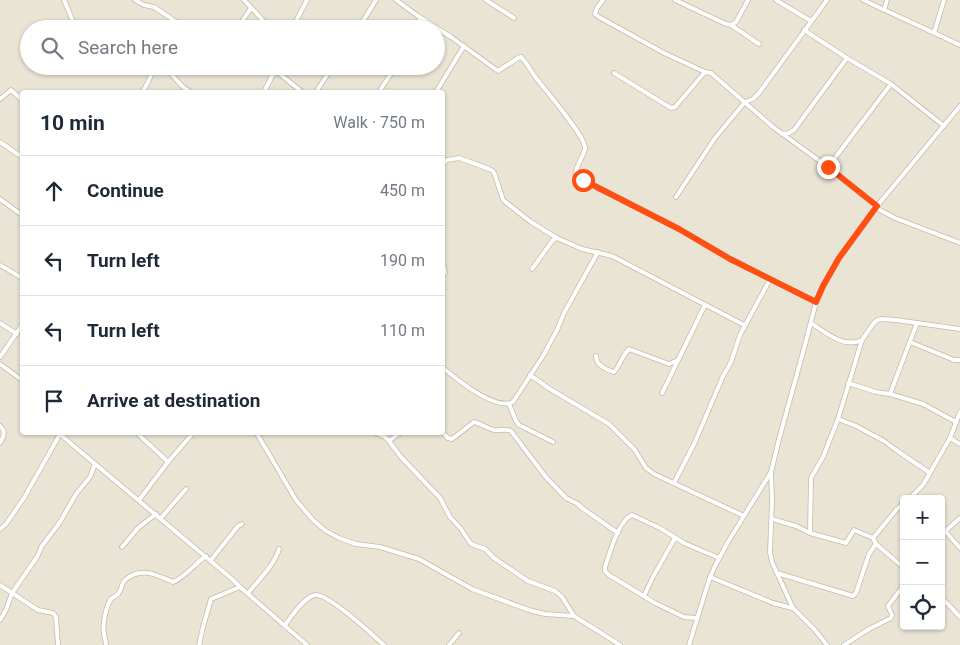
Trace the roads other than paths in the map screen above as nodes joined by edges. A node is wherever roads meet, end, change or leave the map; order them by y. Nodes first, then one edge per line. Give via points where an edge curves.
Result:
1 (64, 0) edge
2 (135, 0) edge
3 (244, 0) edge
4 (307, 0) edge
5 (376, 0) edge
6 (396, 0) edge
7 (486, 0) edge
8 (603, 0) edge
9 (675, 0) edge
10 (690, 0) edge
11 (748, 0) edge
12 (776, 0) edge
13 (827, 0) edge
14 (863, 0) edge
15 (888, 0) edge
16 (944, 0) edge
17 (687, 5) junction
18 (251, 8) junction
19 (884, 10) junction
20 (421, 18) joint
21 (514, 18) dead end
22 (72, 19) dead end
23 (174, 20) edge
24 (243, 20) edge
25 (262, 20) edge
26 (297, 20) edge
27 (364, 20) edge
28 (424, 20) edge
29 (811, 21) junction
30 (731, 25) junction
31 (804, 30) junction
32 (445, 33) edge
33 (934, 33) junction
34 (759, 44) dead end
35 (464, 46) junction
36 (960, 46) edge
37 (847, 58) junction
38 (705, 72) junction
39 (614, 73) dead end
40 (150, 75) edge
41 (172, 75) edge
42 (272, 75) edge
43 (284, 75) edge
44 (327, 75) edge
45 (390, 75) edge
46 (890, 84) junction
47 (144, 90) edge
48 (187, 90) edge
49 (265, 90) edge
50 (300, 90) edge
51 (317, 90) edge
52 (380, 90) edge
53 (437, 90) edge
54 (20, 98) edge
55 (0, 99) edge
56 (745, 102) junction
57 (959, 108) edge
58 (944, 126) junction
59 (782, 134) junction
60 (0, 142) edge
61 (20, 156) edge
62 (445, 162) edge
63 (828, 167) junction
64 (676, 198) dead end
65 (0, 199) edge
66 (876, 207) junction
67 (20, 214) edge
68 (556, 238) junction
69 (960, 243) edge
70 (598, 252) junction
71 (0, 265) edge
72 (532, 269) dead end
73 (20, 277) edge
74 (770, 279) junction
75 (816, 302) junction
76 (705, 305) junction
77 (0, 323) edge
78 (811, 323) junction
79 (917, 324) junction
80 (744, 325) junction
81 (20, 329) edge
82 (960, 329) edge
83 (17, 334) junction
84 (862, 340) junction
85 (910, 342) junction
86 (596, 356) dead end
87 (0, 357) edge
88 (678, 360) junction
89 (960, 360) edge
90 (0, 364) edge
91 (445, 369) edge
92 (530, 375) junction
93 (20, 379) edge
94 (848, 383) junction
95 (662, 393) dead end
96 (890, 394) junction
97 (509, 404) junction
98 (960, 412) edge
99 (838, 419) junction
100 (956, 422) junction
101 (0, 426) edge
102 (59, 435) edge
103 (62, 435) edge
104 (139, 435) edge
105 (191, 435) edge
106 (258, 435) edge
107 (381, 435) edge
108 (396, 435) edge
109 (445, 435) edge
110 (950, 438) junction
111 (389, 440) junction
112 (553, 442) dead end
113 (0, 443) edge
114 (960, 444) edge
115 (168, 462) junction
116 (95, 464) junction
117 (771, 472) junction
118 (930, 473) junction
119 (674, 483) junction
120 (186, 489) dead end
121 (913, 495) edge
122 (139, 500) junction
123 (900, 506) edge
124 (156, 514) junction
125 (744, 516) junction
126 (161, 518) junction
127 (960, 518) edge
128 (772, 519) junction
129 (242, 524) dead end
130 (0, 529) edge
131 (945, 531) edge
132 (618, 533) junction
133 (810, 533) junction
134 (945, 535) edge
135 (675, 538) junction
136 (873, 538) junction
137 (876, 544) junction
138 (122, 547) dead end
139 (960, 548) edge
140 (279, 549) dead end
141 (206, 556) junction
142 (720, 558) junction
143 (211, 560) junction
144 (900, 565) edge
145 (776, 573) junction
146 (710, 577) junction
147 (0, 585) edge
148 (240, 587) junction
149 (900, 590) edge
150 (12, 593) junction
151 (248, 593) junction
152 (644, 596) junction
153 (945, 601) edge
154 (793, 608) junction
155 (574, 616) junction
156 (697, 618) junction
157 (960, 618) edge
158 (0, 620) edge
159 (285, 625) junction
160 (459, 633) dead end
161 (58, 645) edge
162 (106, 645) edge
163 (199, 645) edge
164 (307, 645) edge
165 (384, 645) edge
166 (449, 645) edge
167 (620, 645) edge
168 (689, 645) edge
169 (827, 645) edge
170 (844, 645) edge

1 - 22 street
2 - 23 street via 154,7
3 - 18 street
4 - 26 street
5 - 27 street
6 - 20 street
7 - 21 street
8 - 38 street via 595,14 599,17
9 - 17 street
10 - 17 street
11 - 30 street
12 - 29 street
13 - 29 street
14 - 19 street
15 - 19 street
16 - 33 street
17 - 30 street
18 - 24 street
18 - 25 street
19 - 33 street
20 - 28 street
29 - 31 street
30 - 34 street
31 - 37 street
31 - 56 street via 759,93
32 - 35 street
33 - 36 street
35 - 53 street
35 - 74 street via 498,71 518,58 524,60 584,142 585,149 576,169 583,180
37 - 46 street
37 - 59 street via 794,130
38 - 39 street via 671,108
38 - 56 street via 711,73
40 - 47 street
41 - 48 street
42 - 49 street
43 - 50 street
44 - 51 street
45 - 52 street
46 - 58 street
46 - 63 street
54 - 55 street via 11,90
56 - 59 street
56 - 64 street via 715,138
57 - 58 street
58 - 66 street
59 - 63 street
60 - 61 street
62 - 68 street via 458,158 493,171 503,200
63 - 66 street
65 - 67 street
66 - 69 street via 895,218
66 - 75 street via 839,258
68 - 70 street via 575,247
68 - 72 street
70 - 76 street via 612,256
70 - 92 street
71 - 73 street
74 - 75 street
74 - 80 street
75 - 78 street
76 - 80 street
76 - 88 street
77 - 83 street
78 - 84 street via 844,342
78 - 117 street
79 - 82 street
79 - 84 street via 877,320
79 - 85 street
80 - 119 street via 731,362
81 - 83 street
83 - 87 street
84 - 94 street
85 - 89 street
85 - 96 street
86 - 88 street via 598,364 614,372 629,349 669,364
88 - 95 street
90 - 93 street
91 - 97 street via 483,396
92 - 97 street
92 - 119 street via 609,424 635,450 646,468
94 - 96 street
94 - 99 street
96 - 100 street via 923,404
97 - 112 street via 519,424
98 - 100 street
99 - 118 street via 884,441
99 - 133 street via 811,478
100 - 110 street
101 - 113 street via 4,430
102 - 130 street via 24,498
103 - 116 street
104 - 115 street
105 - 115 street
106 - 155 street via 296,500 313,520 338,538 419,560 472,589 529,610
107 - 111 street
108 - 111 street
109 - 132 street via 452,439 474,422 493,430 511,431 564,496
110 - 114 street
110 - 118 street
111 - 155 street via 440,498 471,544 485,549 528,581 555,591
115 - 122 street
116 - 122 street
116 - 150 street via 90,477
117 - 125 street
117 - 128 street
118 - 121 street
119 - 125 street
120 - 126 street
122 - 124 street
123 - 136 street
124 - 126 street
124 - 138 street
125 - 142 street
126 - 141 street
127 - 131 street
128 - 133 street
128 - 145 street via 770,552
129 - 143 street
132 - 135 street via 628,516 632,515
132 - 152 street via 605,571
133 - 136 street via 846,543 854,530
134 - 139 street
135 - 142 street
135 - 152 street
136 - 137 street
137 - 144 street
137 - 145 street via 868,554 853,596
140 - 151 street
141 - 143 street
141 - 162 street via 173,582 147,572 140,572 124,581 106,613 103,631
142 - 146 street
143 - 148 street
145 - 154 street
146 - 154 street
146 - 156 street
147 - 150 street
148 - 151 street
148 - 163 street via 211,599
149 - 170 street via 888,606 891,618
150 - 158 street
150 - 161 street via 38,610 55,614
151 - 159 street
152 - 156 street via 684,617
153 - 157 street
154 - 169 street
155 - 167 street
156 - 168 street
159 - 164 street
159 - 165 street via 308,599 319,595 343,610
160 - 166 street

